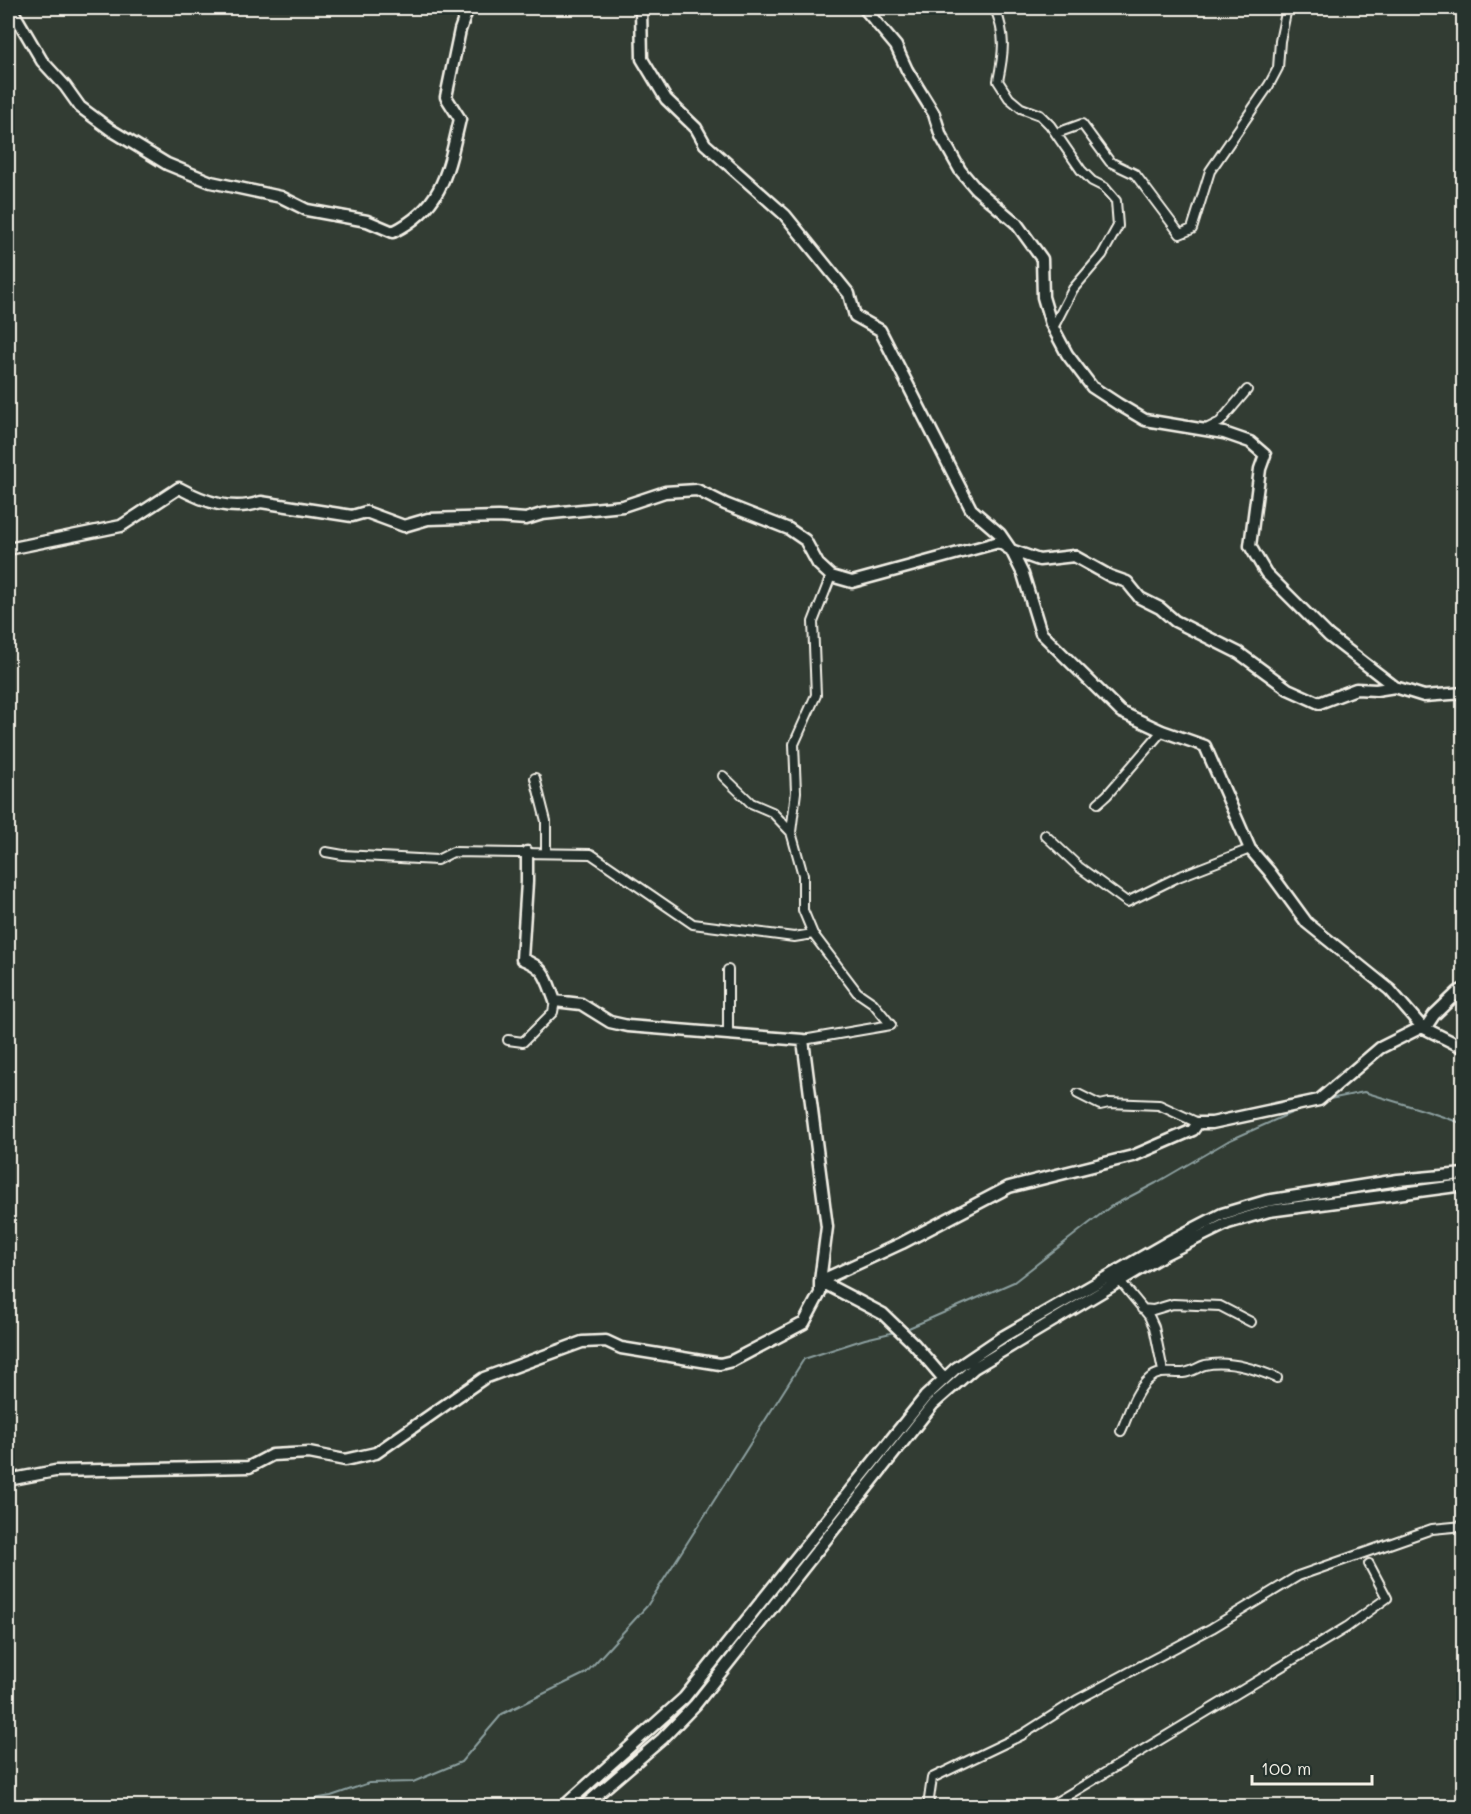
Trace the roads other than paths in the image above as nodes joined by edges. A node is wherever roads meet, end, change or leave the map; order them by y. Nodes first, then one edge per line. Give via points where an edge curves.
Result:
1 (11, 8) edge
2 (468, 8) edge
3 (641, 8) edge
4 (864, 8) edge
5 (995, 8) edge
6 (1287, 8) edge
7 (1057, 133) junction
8 (1053, 328) junction
9 (1247, 390) dead end
10 (1199, 430) junction
11 (8, 549) edge
12 (1011, 550) junction
13 (831, 576) junction
14 (1395, 687) junction
15 (1464, 693) edge
16 (1162, 731) junction
17 (723, 776) dead end
18 (535, 778) dead end
19 (1098, 803) dead end
20 (791, 831) junction
21 (1045, 835) dead end
22 (1250, 849) junction
23 (326, 852) dead end
24 (527, 852) junction
25 (546, 852) junction
26 (813, 934) junction
27 (728, 970) dead end
28 (1464, 989) edge
29 (555, 1001) junction
30 (1422, 1027) junction
31 (728, 1034) junction
32 (508, 1040) dead end
33 (803, 1040) junction
34 (1464, 1047) edge
35 (1078, 1094) dead end
36 (1198, 1123) junction
37 (1464, 1174) edge
38 (1464, 1185) edge
39 (820, 1281) junction
40 (1120, 1281) junction
41 (1142, 1310) junction
42 (1251, 1322) dead end
43 (1163, 1371) junction
44 (1277, 1378) dead end
45 (944, 1379) junction
46 (1121, 1431) dead end
47 (8, 1480) edge
48 (1464, 1526) edge
49 (1369, 1564) dead end
50 (564, 1806) edge
51 (584, 1806) edge
52 (928, 1806) edge
53 (1050, 1806) edge

1 - 2 street via 42,61 80,107 167,164 211,182 281,197 307,210 367,221 393,232 412,222 438,194 451,158 460,119 446,97
3 - 12 street via 642,59 666,99 696,129 705,144 785,215 849,294 855,316 880,330 971,509 1000,534
4 - 8 street via 896,46 960,170 1016,223 1042,259 1044,297
5 - 7 street via 1003,28 1004,45 998,81 1009,98 1040,115
6 - 7 street via 1278,68 1210,171 1192,229 1180,234 1135,174 1110,162 1082,123
7 - 8 street via 1081,170 1116,201 1118,226 1102,255 1073,289
8 - 10 street via 1092,387 1145,420
9 - 10 street via 1220,422
10 - 14 street via 1250,442 1265,455 1250,546 1266,573 1329,636
11 - 13 street via 121,526 179,488 235,508 261,502 352,516 366,512 404,526 428,519 526,519 624,506 665,492 697,490 789,529 805,540 818,564
12 - 13 street via 999,542 852,582
12 - 14 street via 1039,560 1074,556 1126,582 1140,598 1175,621 1239,652 1288,689 1319,703 1356,689
12 - 16 street via 1023,574 1041,633 1121,712
13 - 20 street via 813,622 816,695 794,744 796,792
14 - 15 street via 1425,696
16 - 19 street
16 - 22 street via 1205,746
17 - 20 street via 751,803 772,812
18 - 25 street via 546,821
20 - 26 street via 803,875 803,910
21 - 22 street via 1078,867 1127,902
22 - 30 street via 1307,923 1390,990
23 - 24 street via 437,860 453,852
24 - 25 street
24 - 29 street via 522,959 544,971
25 - 26 street via 591,854 693,924 794,937
26 - 33 street via 857,992 873,1003 891,1025
27 - 31 street
28 - 30 street
29 - 31 street via 581,1004 610,1022 628,1026
29 - 32 street via 553,1012 523,1042
30 - 34 street
30 - 36 street via 1380,1048 1319,1100
31 - 33 street
33 - 39 street via 827,1227
35 - 36 street via 1100,1105 1159,1105
36 - 39 street via 1193,1130 1133,1156 1009,1186
37 - 45 street via 1266,1201 1222,1214 1004,1336
38 - 40 street via 1269,1210 1228,1223
39 - 45 street via 883,1314
39 - 47 street via 820,1293 804,1323 732,1361 720,1364 621,1348 606,1341 582,1342 484,1378 376,1453 345,1460 309,1453 272,1455 249,1467 55,1471
40 - 41 street
40 - 51 street via 974,1368 933,1404 695,1705
41 - 42 street via 1173,1304 1220,1306
41 - 43 street via 1154,1327
43 - 44 street via 1183,1373 1214,1364 1251,1367
43 - 46 street via 1141,1386
45 - 50 street via 925,1397 684,1698
48 - 52 street via 1432,1529 1298,1576 1212,1628 1077,1700 1022,1736 932,1778
49 - 53 street via 1387,1598 1347,1627

